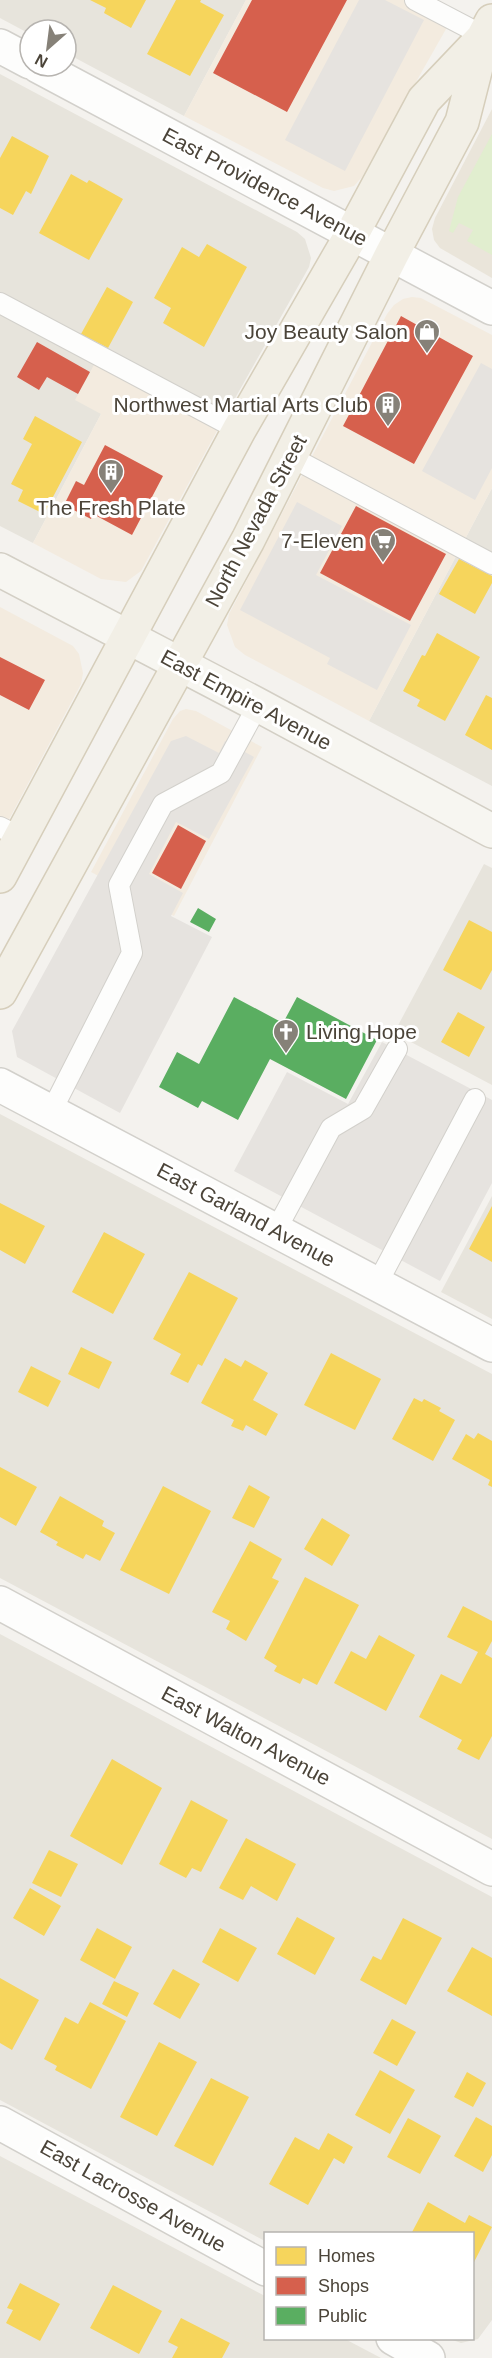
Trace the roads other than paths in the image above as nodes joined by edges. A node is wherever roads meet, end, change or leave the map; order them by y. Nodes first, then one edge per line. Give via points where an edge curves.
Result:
1 (416, 0) edge
2 (488, 28) edge
3 (0, 46) edge
4 (18, 56) edge
5 (60, 78) edge
6 (352, 234) junction
7 (392, 254) junction
8 (0, 303) edge
9 (492, 308) edge
10 (239, 430) junction
11 (291, 457) junction
12 (492, 564) edge
13 (0, 570) edge
14 (128, 636) junction
15 (180, 665) junction
16 (258, 705) junction
17 (492, 831) edge
18 (10, 832) edge
19 (0, 876) edge
20 (0, 992) edge
21 (397, 1049) dead end
22 (0, 1085) edge
23 (475, 1100) dead end
24 (51, 1112) junction
25 (276, 1230) junction
26 (377, 1284) junction
27 (492, 1346) edge
28 (0, 1603) edge
29 (492, 1869) edge
30 (0, 2123) edge
31 (264, 2268) edge
32 (396, 2340) edge
33 (428, 2358) edge

1 - 2 lane
2 - 6 main road via 424,100
2 - 7 main road, North Nevada Street via 462,122
3 - 4 street
5 - 6 street, East Providence Avenue
6 - 7 street, East Providence Avenue
6 - 10 main road
7 - 9 street, East Providence Avenue
7 - 11 main road, North Nevada Street
8 - 10 lane
10 - 14 main road
11 - 12 lane
11 - 15 main road, North Nevada Street
13 - 14 street, East Empire Avenue
14 - 15 street, East Empire Avenue
14 - 18 main road
15 - 16 street, East Empire Avenue
15 - 20 main road, North Nevada Street
16 - 17 street, East Empire Avenue
16 - 24 lane via 221,773 163,804 119,885 132,953
18 - 19 main road
21 - 25 lane via 363,1109 332,1128
22 - 24 street, East Garland Avenue
23 - 26 lane
24 - 25 street, East Garland Avenue
25 - 26 street, East Garland Avenue
26 - 27 street, East Garland Avenue
28 - 29 street, East Walton Avenue
30 - 31 street, East Lacrosse Avenue
32 - 33 street

